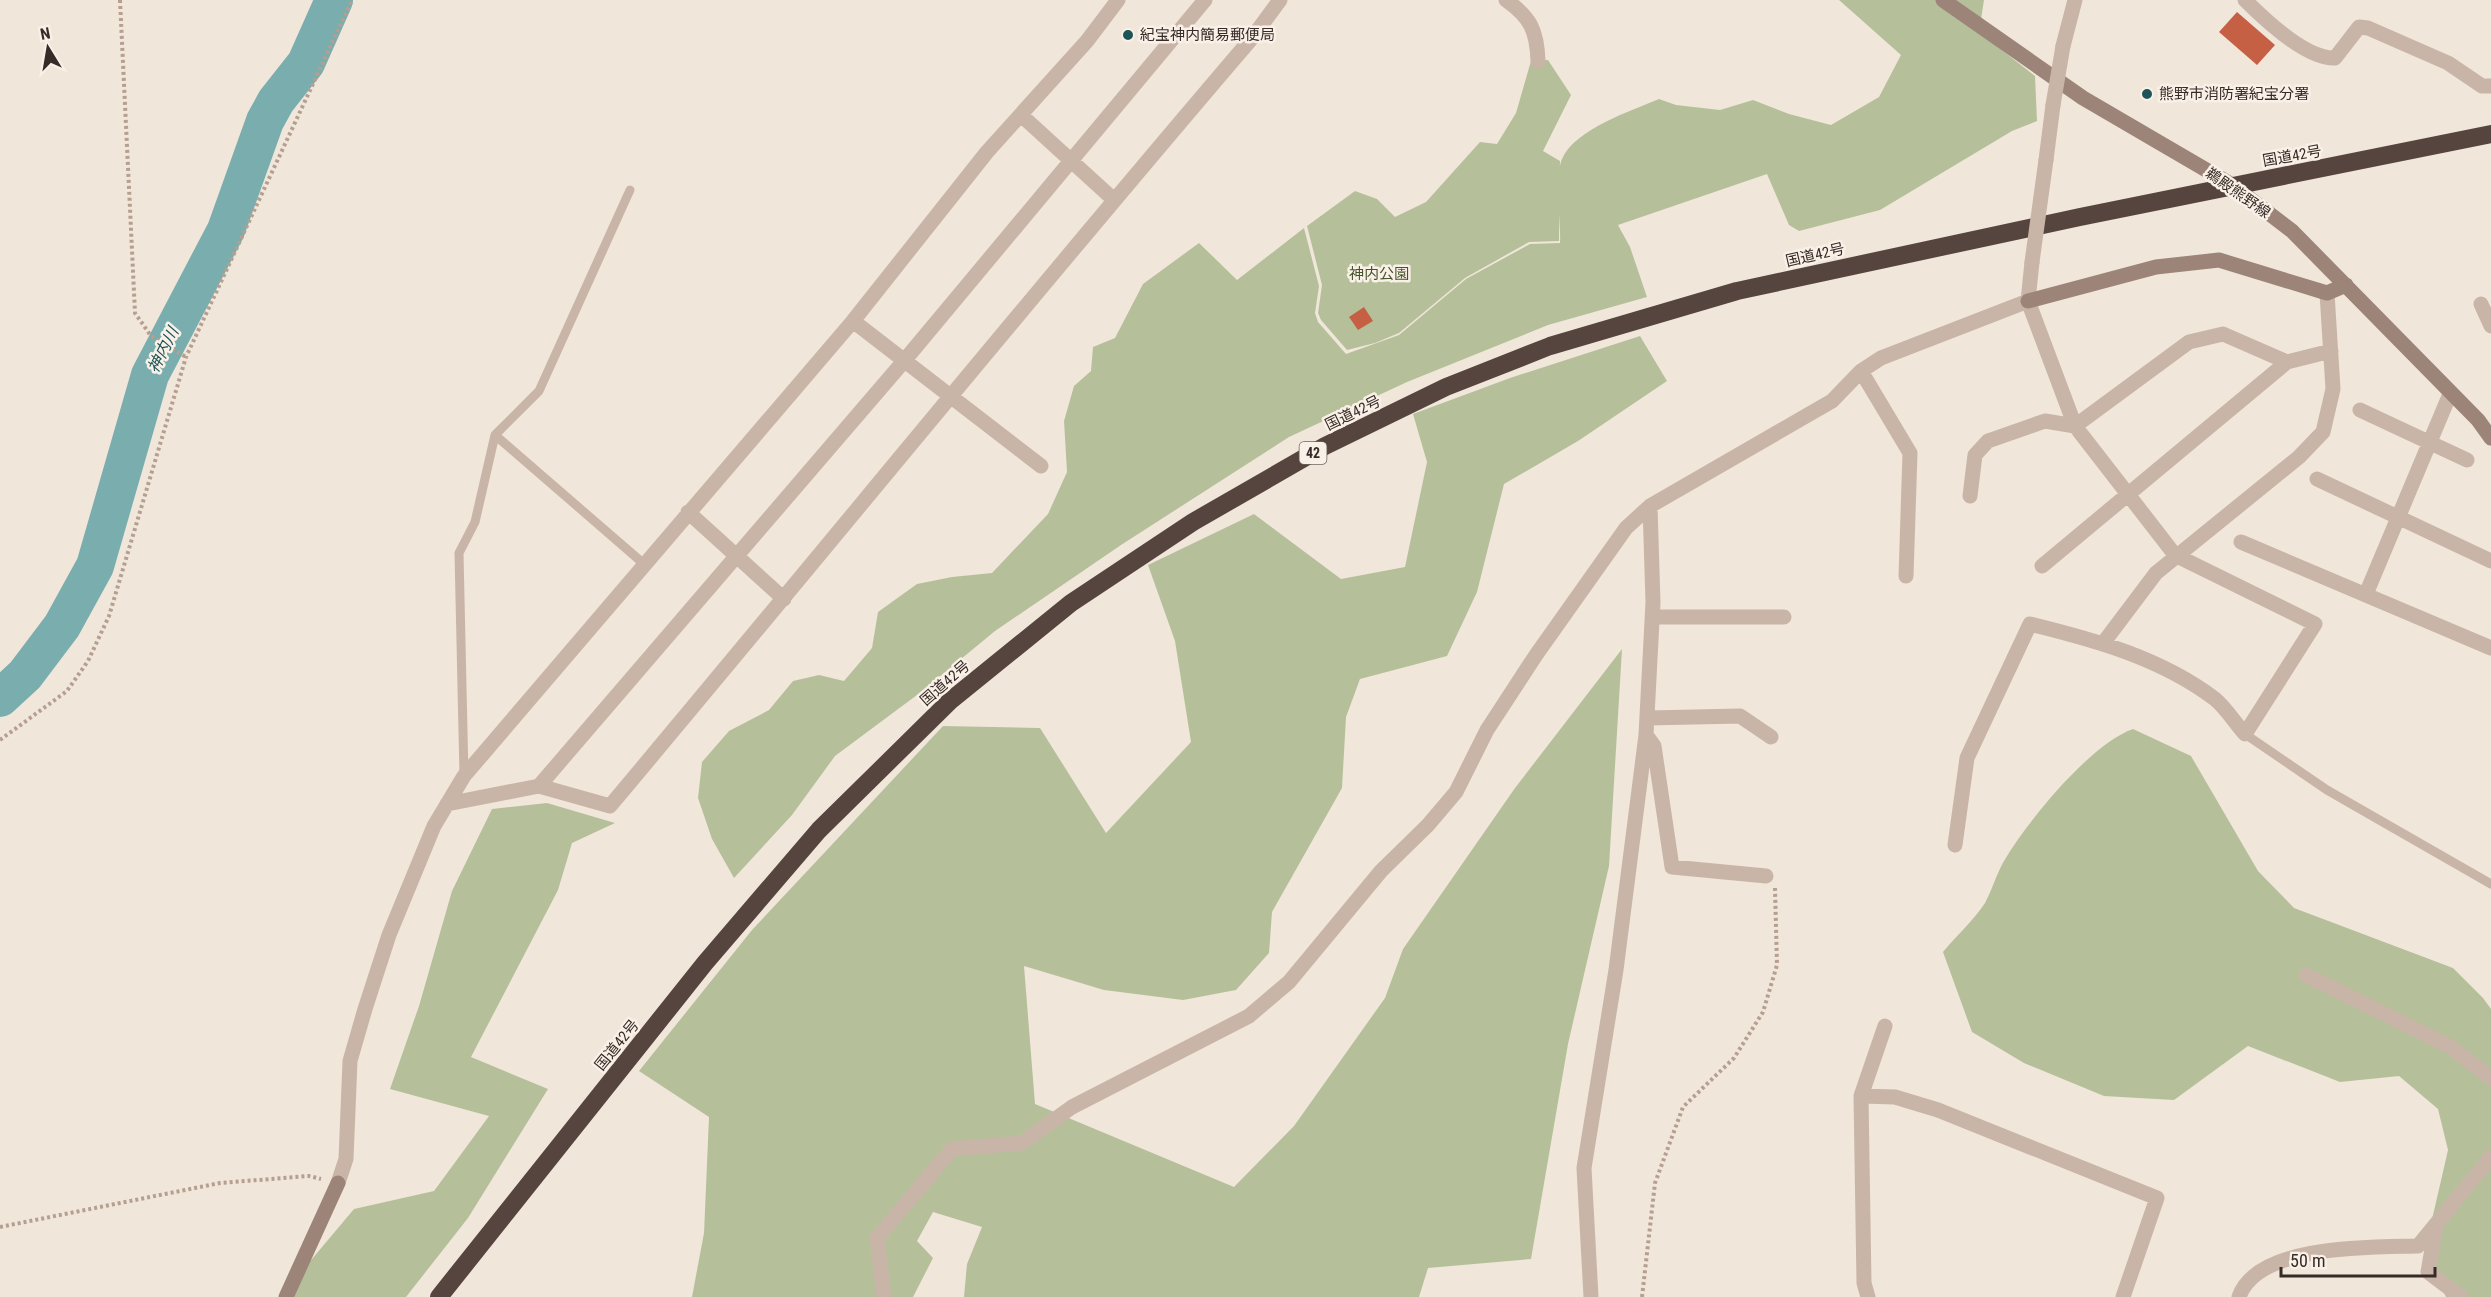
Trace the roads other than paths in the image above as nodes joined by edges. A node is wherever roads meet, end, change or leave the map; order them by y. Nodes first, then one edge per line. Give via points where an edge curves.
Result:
1 (1118, 0) edge
2 (1205, 0) edge
3 (1280, 0) edge
4 (1506, 0) edge
5 (1943, 0) edge
6 (2075, 0) edge
7 (2245, 0) edge
8 (1538, 61) dead end
9 (2491, 86) edge
10 (1021, 115) junction
11 (2491, 134) edge
12 (1071, 161) junction
13 (2232, 185) junction
14 (630, 190) dead end
15 (1113, 199) junction
16 (2346, 285) junction
17 (2328, 293) junction
18 (2028, 301) junction
19 (2481, 303) dead end
20 (853, 321) junction
21 (2491, 326) edge
22 (2331, 351) junction
23 (904, 361) junction
24 (2286, 362) junction
25 (1861, 371) junction
26 (2450, 394) junction
27 (949, 396) junction
28 (2360, 410) dead end
29 (2075, 426) junction
30 (495, 435) junction
31 (2491, 438) edge
32 (2430, 443) junction
33 (2467, 460) dead end
34 (1041, 466) dead end
35 (2317, 479) dead end
36 (2128, 494) junction
37 (1970, 496) dead end
38 (1650, 506) junction
39 (688, 512) junction
40 (2398, 517) junction
41 (2241, 542) dead end
42 (2175, 555) junction
43 (737, 557) junction
44 (2491, 561) edge
45 (644, 564) junction
46 (2042, 566) dead end
47 (1906, 576) dead end
48 (2366, 594) junction
49 (784, 599) junction
50 (1653, 617) junction
51 (1784, 617) dead end
52 (2104, 642) junction
53 (2491, 648) edge
54 (1648, 718) junction
55 (2245, 734) junction
56 (1646, 735) junction
57 (1771, 737) dead end
58 (464, 776) junction
59 (539, 786) junction
60 (447, 804) junction
61 (1955, 845) dead end
62 (1770, 877) road end
63 (2491, 884) edge
64 (2307, 975) dead end
65 (1885, 1026) dead end
66 (2491, 1078) edge
67 (1862, 1096) junction
68 (2491, 1157) edge
69 (338, 1183) joint
70 (2436, 1223) junction
71 (286, 1297) edge
72 (439, 1297) edge
73 (884, 1297) edge
74 (1591, 1297) edge
75 (1868, 1297) edge
76 (2123, 1297) edge
77 (2239, 1297) edge
78 (2461, 1297) edge

1 - 10 street
2 - 12 street
3 - 15 street
4 - 8 street via 1525,14 1537,43
5 - 13 main road, 鵜殿熊野線 via 2083,98
6 - 18 street, bridge via 2053,105
7 - 9 street via 2268,23 2322,59 2335,58 2360,27 2367,28 2448,63 2482,86
10 - 12 street
10 - 20 street
11 - 13 highway, 国道42号 / 42
12 - 15 street
12 - 23 street
13 - 16 main road, 鵜殿熊野線 via 2292,231
13 - 72 highway, 国道42号 / 42 via 1737,291 1550,346 1446,387 1193,522 1071,603 959,694 819,830 697,973
14 - 30 lane via 539,391
15 - 27 street
16 - 17 main road
16 - 26 main road, 鵜殿熊野線
17 - 18 main road via 2219,260 2156,267
17 - 22 street
18 - 25 street via 1881,358
18 - 29 street
19 - 21 street
20 - 23 street
20 - 39 street
22 - 24 street
22 - 42 street via 2333,389 2323,432 2300,457
23 - 27 street
23 - 43 street
24 - 29 street via 2223,334 2189,342
24 - 36 street
25 - 38 street via 1832,401
25 - 47 street via 1910,453
26 - 31 main road, 鵜殿熊野線
26 - 32 street
27 - 34 street
27 - 49 street
28 - 32 street
29 - 36 street
29 - 37 street via 2045,421 1988,441 1975,455
30 - 45 lane
30 - 58 lane via 475,522 459,553
32 - 33 street
32 - 40 street
35 - 40 street
36 - 42 street
36 - 46 street
38 - 50 street
38 - 73 street via 1626,528 1536,655 1487,730 1456,792 1381,871 1289,982 1249,1016 1072,1107 1022,1143 952,1149 877,1238
39 - 43 street
39 - 45 street
40 - 44 street
40 - 48 street
41 - 48 street
42 - 52 street via 2156,573
42 - 55 street via 2315,624
43 - 49 street
43 - 59 street
45 - 58 street
48 - 53 street
49 - 59 street via 610,806
50 - 51 street
50 - 54 street
52 - 55 street via 2161,667 2216,700
52 - 61 street via 2031,624 1967,758
54 - 56 street
54 - 57 street via 1740,716
55 - 63 lane via 2327,790
56 - 62 street via 1654,746 1672,867
56 - 74 street via 1616,970 1584,1168
58 - 60 street
59 - 60 street
60 - 69 street via 389,935 353,1050 346,1159
64 - 66 street via 2449,1046
65 - 67 street
67 - 75 street via 1864,1283
67 - 76 street via 1895,1097 1938,1110 2157,1198
68 - 70 street
69 - 71 main road
70 - 77 street via 2418,1246 2341,1247 2272,1265 2243,1285
70 - 78 street via 2428,1272

